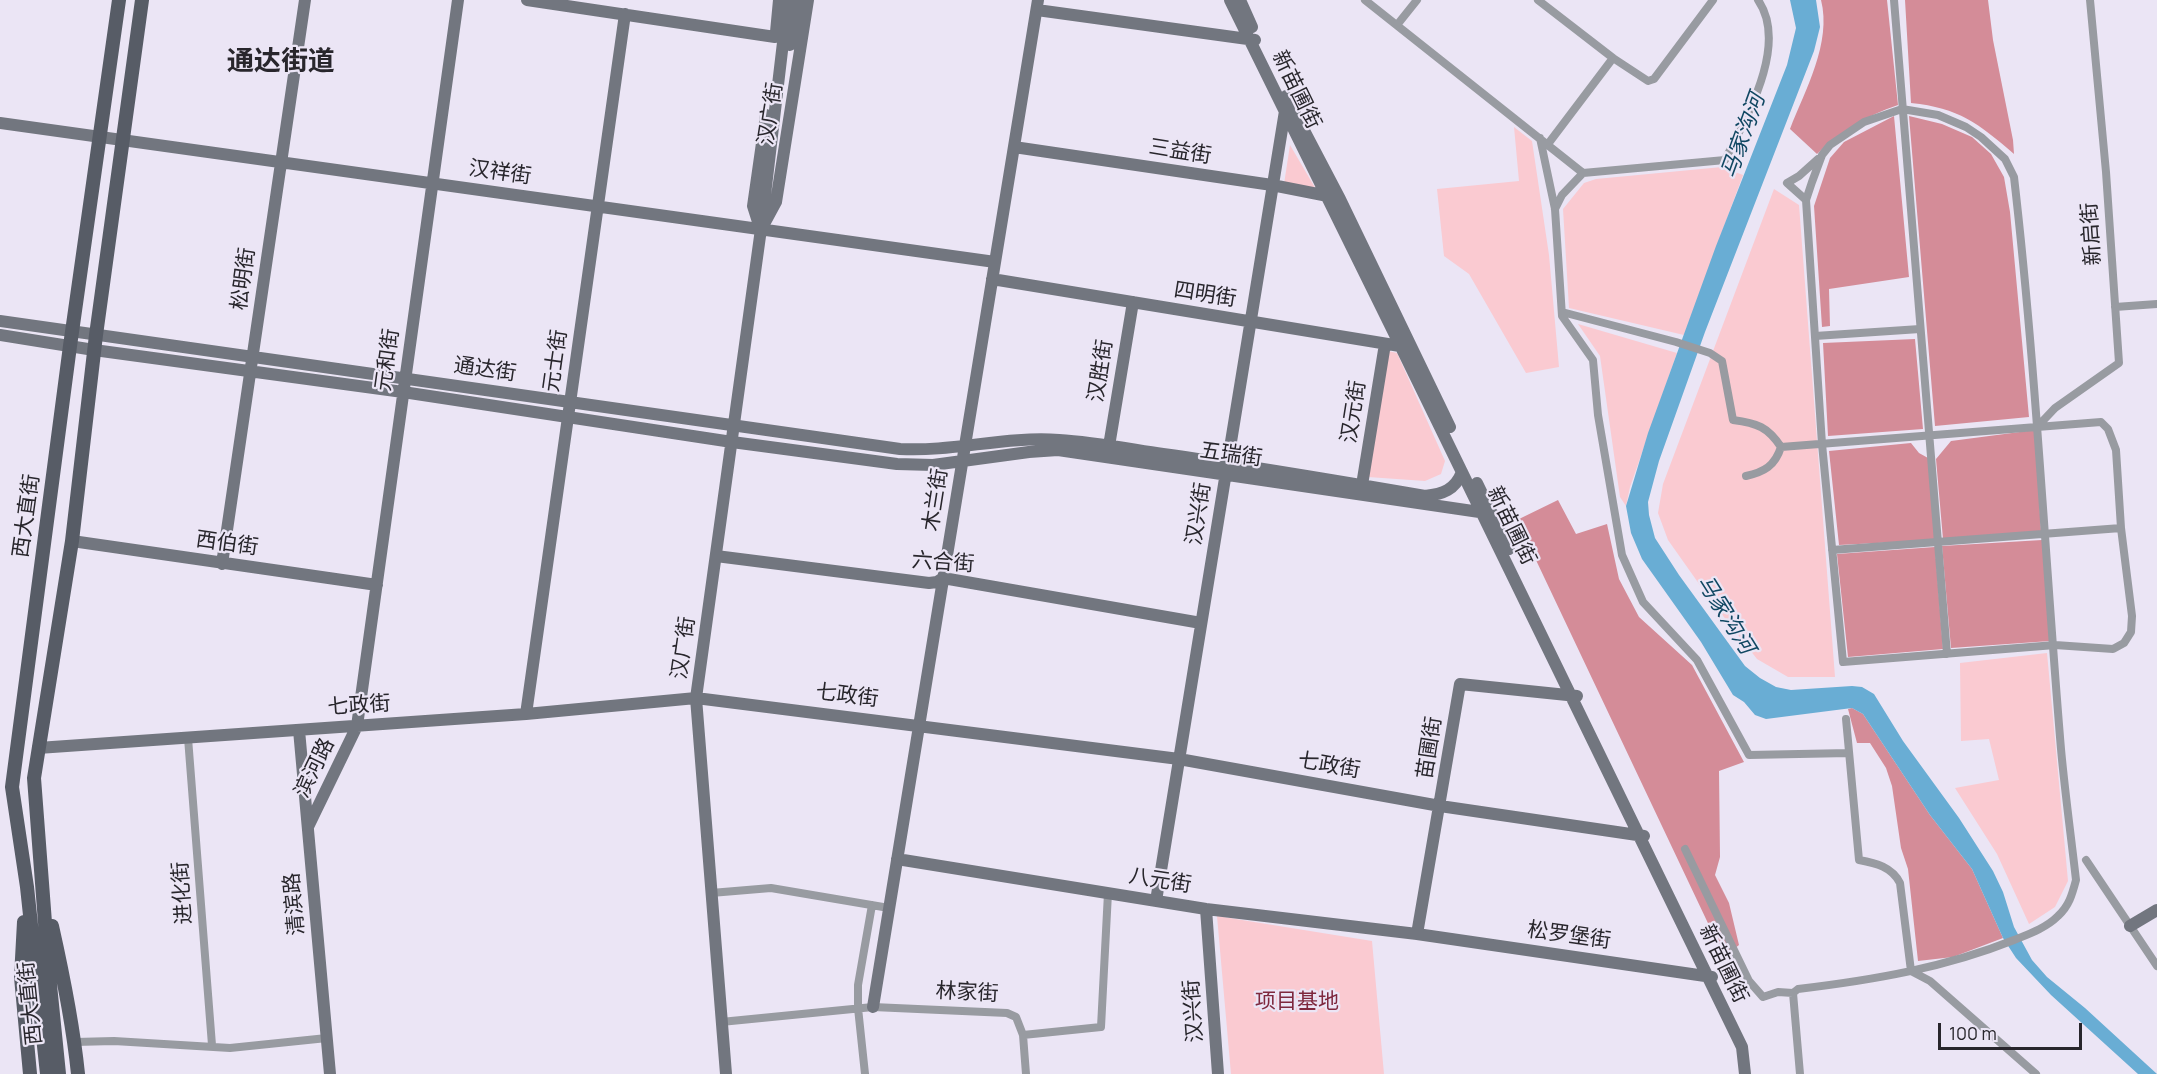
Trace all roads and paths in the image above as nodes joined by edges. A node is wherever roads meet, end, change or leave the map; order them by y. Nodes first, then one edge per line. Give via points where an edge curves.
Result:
1 (119, 0) edge
2 (142, 0) edge
3 (305, 0) edge
4 (458, 0) edge
5 (527, 0) edge
6 (779, 0) edge
7 (788, 0) edge
8 (797, 0) edge
9 (808, 0) edge
10 (1230, 0) edge
11 (1240, 0) edge
12 (1365, 0) edge
13 (1417, 0) edge
14 (1538, 0) edge
15 (1713, 0) edge
16 (1758, 0) edge
17 (1894, 0) edge
18 (2090, 0) edge
19 (1037, 5) edge
20 (625, 14) junction
21 (1397, 25) junction
22 (775, 37) junction
23 (1254, 40) junction
24 (1613, 58) junction
25 (1287, 98) junction
26 (1902, 109) junction
27 (1284, 111) junction
28 (0, 123) edge
29 (100, 137) junction
30 (1540, 138) junction
31 (122, 140) junction
32 (1548, 144) junction
33 (1014, 147) junction
34 (1822, 155) junction
35 (281, 162) junction
36 (1583, 173) junction
37 (433, 183) junction
38 (1272, 185) junction
39 (1334, 198) junction
40 (1806, 200) junction
41 (598, 206) junction
42 (1555, 209) junction
43 (760, 229) junction
44 (995, 262) junction
45 (992, 279) junction
46 (1133, 302) junction
47 (2157, 304) edge
48 (2115, 307) junction
49 (1562, 312) junction
50 (0, 321) edge
51 (1250, 322) junction
52 (1920, 328) junction
53 (72, 332) junction
54 (0, 335) edge
55 (96, 335) junction
56 (1815, 336) junction
57 (1385, 344) junction
58 (70, 346) junction
59 (1407, 347) junction
60 (94, 350) junction
61 (252, 357) junction
62 (250, 371) junction
63 (405, 378) junction
64 (404, 392) junction
65 (570, 402) junction
66 (568, 418) junction
67 (734, 425) junction
68 (2038, 426) junction
69 (1930, 435) junction
70 (732, 442) junction
71 (965, 444) junction
72 (1822, 444) junction
73 (1109, 446) junction
74 (1781, 447) junction
75 (963, 461) junction
76 (1226, 468) junction
77 (1462, 472) junction
78 (1746, 476) dead end
79 (1362, 485) junction
80 (1487, 513) junction
81 (2121, 528) junction
82 (2046, 534) junction
83 (72, 541) junction
84 (1939, 543) junction
85 (1832, 550) junction
86 (716, 556) junction
87 (222, 564) junction
88 (943, 578) junction
89 (376, 585) junction
90 (1201, 623) junction
91 (2055, 645) junction
92 (1947, 654) junction
93 (1574, 696) junction
94 (696, 698) junction
95 (526, 714) junction
96 (1846, 719) dead end
97 (919, 725) junction
98 (357, 726) junction
99 (299, 730) junction
100 (188, 738) junction
101 (38, 748) junction
102 (1848, 753) junction
103 (1179, 759) junction
104 (6, 786) edge
105 (1440, 806) junction
106 (308, 827) junction
107 (1642, 835) junction
108 (1686, 849) dead end
109 (897, 859) junction
110 (2086, 860) dead end
111 (42, 885) junction
112 (27, 887) junction
113 (711, 893) junction
114 (1108, 893) junction
115 (1156, 901) junction
116 (872, 905) junction
117 (889, 908) junction
118 (1206, 909) junction
119 (2157, 910) edge
120 (2130, 926) junction
121 (1417, 934) junction
122 (2157, 966) edge
123 (1911, 971) junction
124 (43, 975) junction
125 (1712, 977) junction
126 (1793, 993) junction
127 (873, 1007) junction
128 (858, 1008) junction
129 (721, 1022) junction
130 (1023, 1035) junction
131 (327, 1038) junction
132 (75, 1042) junction
133 (212, 1046) junction
134 (30, 1074) edge
135 (47, 1074) edge
136 (59, 1074) edge
137 (78, 1074) edge
138 (330, 1074) edge
139 (726, 1074) edge
140 (865, 1074) edge
141 (1026, 1074) edge
142 (1218, 1074) edge
143 (1745, 1074) edge
144 (1752, 1074) edge
145 (1800, 1074) edge
146 (2036, 1074) edge

1 - 29 main road, 西大直街
2 - 31 main road, 西大直街
3 - 35 street, 松明街
4 - 37 street, 元和街
5 - 20 street
6 - 22 street, 汉广街
7 - 43 street, 汉广街
8 - 43 street, 汉广街 via 775,162
9 - 43 street, 汉广街 via 776,202
10 - 23 street, 新苗圃街
11 - 23 street, 新苗圃街
12 - 21 street
13 - 21 street
14 - 24 street
15 - 24 street via 1654,79 1648,81
16 - 36 street via 1769,28 1764,69 1750,111 1725,159
17 - 26 street
18 - 48 street, 新启街
19 - 23 street
19 - 33 street, 木兰街
20 - 22 street
20 - 41 street, 元士街
21 - 30 street
22 - 43 street, 汉广街 via 753,206
23 - 25 street, 新苗圃街
23 - 27 street, 新苗圃街
24 - 32 street
25 - 27 street, 汉兴街
25 - 39 street, 新苗圃街
26 - 34 street via 1864,122 1841,136
26 - 52 street
26 - 68 street via 1931,113 1966,127 2006,159 2014,177
27 - 38 street, 汉兴街
27 - 39 street, 新苗圃街
28 - 29 street, 汉祥街
29 - 31 street, 汉祥街
29 - 53 main road, 西大直街
30 - 32 street
30 - 42 street
31 - 35 street, 汉祥街
31 - 55 main road, 西大直街
32 - 36 street
33 - 38 street, 三益街
33 - 44 street, 木兰街
34 - 40 street
34 - 40 street via 1786,183
35 - 37 street, 汉祥街
35 - 61 street, 松明街
36 - 42 street via 1562,195
37 - 41 street, 汉祥街
37 - 63 street, 元和街
38 - 39 street, 三益街
38 - 51 street, 汉兴街
39 - 59 street, 新苗圃街
40 - 56 street
41 - 43 street, 汉祥街
41 - 65 street, 元士街
42 - 49 street
43 - 44 street, 汉祥街
43 - 67 street, 汉广街
44 - 45 street, 木兰街
45 - 46 street, 四明街
45 - 71 street, 木兰街
46 - 51 street, 四明街
46 - 73 street, 汉胜街
47 - 48 street
48 - 68 street, 新启街 via 2119,363 2063,401
49 - 74 street via 1710,353 1722,361 1733,420 1767,430
49 - 102 street via 1593,360 1598,415 1622,555 1643,602 1697,660 1749,755
50 - 53 street, 通达街
51 - 57 street, 四明街
51 - 76 street, 汉兴街
52 - 56 street
52 - 69 street
53 - 55 street, 通达街
53 - 58 main road, 西大直街
54 - 58 street, 通达街
55 - 60 main road, 西大直街
55 - 61 street, 通达街
56 - 72 street
57 - 59 street, 四明街
57 - 79 street, 汉元街
58 - 60 street, 通达街
58 - 104 main road, 西大直街
59 - 77 street, 新苗圃街
59 - 80 street, 新苗圃街
60 - 62 street, 通达街
60 - 83 main road, 西大直街
61 - 62 street, 松明街
61 - 63 street, 通达街
62 - 64 street, 通达街
62 - 87 street, 松明街
63 - 64 street, 元和街
63 - 65 street, 通达街
64 - 66 street, 通达街
64 - 89 street, 元和街
65 - 66 street, 元士街
65 - 67 street, 通达街
66 - 70 street, 通达街
66 - 95 street, 元士街
67 - 70 street, 汉广街
67 - 71 street, 通达街 via 900,449
68 - 69 street
68 - 81 street via 2101,422 2108,429 2116,450
68 - 82 street
69 - 72 street
69 - 84 street
70 - 75 street, 通达街 via 897,464
70 - 86 street, 汉广街
71 - 73 street, 五瑞街 via 1046,439
71 - 75 street, 木兰街
72 - 74 street
72 - 85 street
73 - 76 street, 五瑞街
74 - 78 street via 1770,468
75 - 76 street, 五瑞街 via 1058,450
75 - 88 street, 木兰街
76 - 79 street, 五瑞街
76 - 80 street, 五瑞街
76 - 90 street, 汉兴街
77 - 79 street, 五瑞街 via 1454,487 1440,495
77 - 80 street, 新苗圃街
80 - 93 street, 新苗圃街
81 - 82 street
81 - 91 street via 2131,632 2124,643 2113,649
82 - 84 street
82 - 91 street
83 - 87 street, 西伯街
83 - 101 main road, 西大直街
84 - 85 street
84 - 92 street
85 - 92 street via 1843,662
86 - 88 street, 六合街 via 929,583
86 - 94 street, 汉广街
87 - 89 street, 西伯街
88 - 90 street, 六合街
88 - 97 street, 木兰街
89 - 98 street, 元和街
90 - 103 street, 汉兴街
91 - 92 street
91 - 123 street via 2061,750 2076,880 2071,901 2059,916 2034,932 1942,965
93 - 105 street, 苗圃街 via 1461,684
93 - 107 street, 新苗圃街
94 - 95 street, 七政街
94 - 97 street, 七政街
94 - 113 street, 汉广街
95 - 98 street, 七政街
96 - 102 street
97 - 103 street, 七政街
97 - 109 street, 木兰街
98 - 99 street, 七政街
98 - 106 street, 滨河路
99 - 100 street, 七政街
99 - 106 street, 清滨路
100 - 101 street, 七政街
100 - 133 street, 进化街
101 - 111 main road, 西大直街 via 34,778
102 - 123 street via 1859,860 1896,874
103 - 105 street, 七政街
103 - 115 street, 汉兴街
104 - 112 main road, 西大直街
105 - 107 street, 七政街
105 - 121 street, 苗圃街
106 - 131 street, 清滨路
107 - 125 street, 新苗圃街
108 - 126 street via 1749,981 1763,997
109 - 114 street, 八元街
109 - 117 street, 木兰街
110 - 120 street
111 - 124 main road, 西大直街
111 - 132 main road
112 - 124 main road, 西大直街
112 - 134 main road via 21,977
113 - 116 street via 771,888
113 - 129 street, 汉广街
114 - 115 street, 八元街
114 - 130 street via 1101,1027
115 - 118 street, 八元街
116 - 117 street
116 - 128 street via 858,985
117 - 127 street, 木兰街
118 - 121 street, 八元街
118 - 142 street, 汉兴街
119 - 120 street
120 - 122 street
121 - 125 street, 松罗堡街
123 - 126 street via 1798,989
123 - 146 street via 1930,981
124 - 135 main road, 西大直街
124 - 136 main road, 西大直街
125 - 143 street, 新苗圃街 via 1742,1047
125 - 144 street, 新苗圃街 via 1749,1048
126 - 145 street
127 - 128 street, 林家街
127 - 130 street, 林家街 via 1007,1013 1016,1017
128 - 129 street, 林家街
128 - 140 street
129 - 139 street, 汉广街
130 - 141 street
131 - 133 street via 230,1048
131 - 138 street, 清滨路
132 - 133 street
132 - 137 main road

